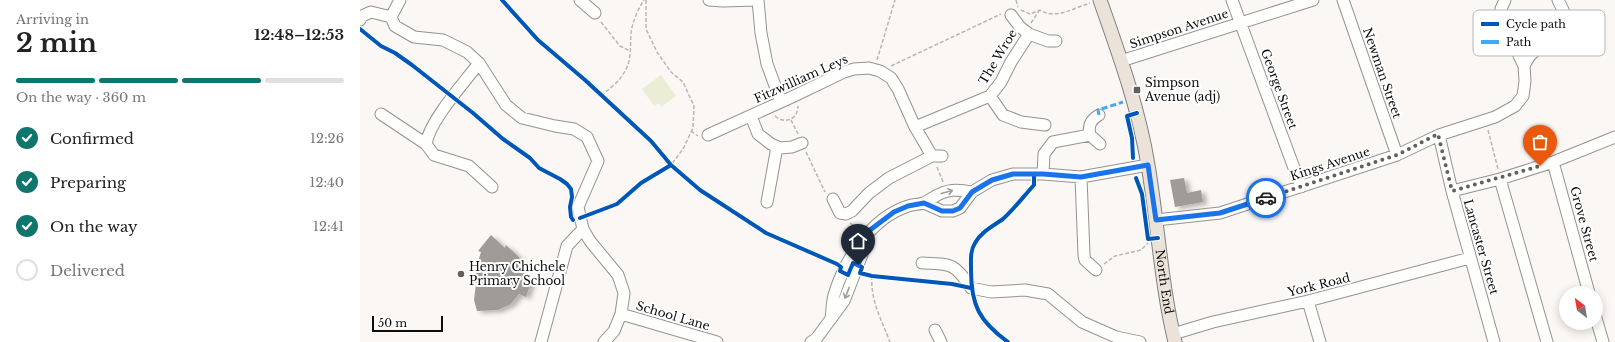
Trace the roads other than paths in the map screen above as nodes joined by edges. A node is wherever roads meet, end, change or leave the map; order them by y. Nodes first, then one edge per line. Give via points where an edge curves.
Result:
1 (400, 0) edge
2 (580, 0) edge
3 (709, 0) edge
4 (757, 0) edge
5 (1232, 0) edge
6 (1313, 0) edge
7 (1342, 0) edge
8 (1505, 0) edge
9 (1558, 0) edge
10 (1097, 1) edge
11 (1501, 10) edge
12 (1562, 10) edge
13 (1011, 11) road end
14 (595, 13) road end
15 (391, 17) junction
16 (360, 20) edge
17 (1241, 24) junction
18 (1028, 33) junction
19 (1056, 41) dead end
20 (1519, 56) edge
21 (1529, 56) edge
22 (1121, 62) junction
23 (479, 63) junction
24 (1524, 66) junction
25 (990, 96) junction
26 (781, 102) junction
27 (381, 114) dead end
28 (1100, 115) dead end
29 (751, 116) junction
30 (1045, 125) dead end
31 (915, 127) junction
32 (1438, 134) junction
33 (708, 135) dead end
34 (1090, 136) junction
35 (1615, 136) edge
36 (802, 142) road end
37 (426, 144) junction
38 (1100, 144) dead end
39 (777, 147) junction
40 (1397, 155) junction
41 (1553, 162) junction
42 (1148, 165) junction
43 (1043, 174) junction
44 (1081, 177) junction
45 (1500, 178) junction
46 (492, 187) dead end
47 (1301, 187) junction
48 (1452, 191) junction
49 (972, 192) junction
50 (833, 199) road end
51 (767, 202) dead end
52 (924, 203) junction
53 (1156, 220) junction
54 (583, 229) junction
55 (861, 243) junction
56 (1470, 258) junction
57 (922, 263) dead end
58 (1096, 270) road end
59 (1587, 286) edge
60 (1308, 301) junction
61 (621, 314) junction
62 (831, 319) junction
63 (935, 330) dead end
64 (1600, 330) edge
65 (1174, 338) edge
66 (541, 342) edge
67 (604, 342) edge
68 (717, 342) edge
69 (811, 342) edge
70 (941, 342) edge
71 (1140, 342) edge
72 (1320, 342) edge
73 (1494, 342) edge
74 (1547, 342) edge
75 (1603, 342) edge

1 - 15 street
2 - 14 street
3 - 4 street
4 - 26 street via 768,64
5 - 17 street, George Street
6 - 17 street, Simpson Avenue
7 - 40 street, Newman Street
8 - 11 street
9 - 12 street
10 - 22 main road, North End
13 - 18 street, The Wroe via 1020,27
15 - 16 street via 371,12 362,16
15 - 23 street via 395,26 414,37 443,40 467,52
17 - 22 street, Simpson Avenue
17 - 47 street, George Street
18 - 19 street via 1048,41
18 - 25 street, The Wroe via 1001,82
20 - 24 street
21 - 24 street
22 - 42 main road, North End via 1137,113
23 - 37 street via 428,133
23 - 54 street via 506,104 522,118 574,129 587,137 598,161 578,207
24 - 32 street, Kings Avenue via 1523,96 1515,106 1495,117
25 - 30 street, The Wroe via 1003,115 1021,122
25 - 31 street, The Wroe
26 - 29 street, Fitzwilliam Leys
26 - 31 street, Fitzwilliam Leys via 844,72 863,68 877,70 891,78
27 - 37 street
28 - 34 street via 1088,127
29 - 33 street, Fitzwilliam Leys
29 - 39 street, Fitzwilliam Leys via 758,134
31 - 50 street via 937,156 889,178 869,193 852,212 840,213
32 - 40 street, Kings Avenue
32 - 48 street, Lancaster Street
34 - 38 street
34 - 43 street via 1053,142 1044,154
35 - 41 street
36 - 39 street via 792,147
37 - 46 street via 434,155 469,166
39 - 51 street
40 - 47 street, Kings Avenue
41 - 45 street
41 - 59 street, Grove Street
42 - 44 street
42 - 53 main road, North End
43 - 44 street
43 - 49 street via 1013,174 992,180
44 - 58 street via 1084,255
45 - 48 street
45 - 74 street
47 - 53 street, Kings Avenue via 1220,213
48 - 56 street, Lancaster Street
52 -> 49 street via 947,190
49 - 52 street via 960,208 953,211 942,211
52 - 55 street via 894,212 870,230
53 - 65 main road, North End via 1152,240
54 - 61 street, School Lane via 618,275 624,293
54 - 66 street via 567,246
55 - 62 street via 853,251 834,295
55 -> 62 street via 862,255 844,302
56 - 60 street, York Road
56 - 73 street, Lancaster Street
57 - 71 street via 942,264 958,270 971,288 991,292 1025,290 1048,294 1082,322 1116,337
60 - 65 street, York Road via 1213,322
60 - 72 street
61 - 67 street, School Lane via 614,332
61 - 68 street, School Lane
62 - 69 street
63 - 70 street
64 - 75 street

